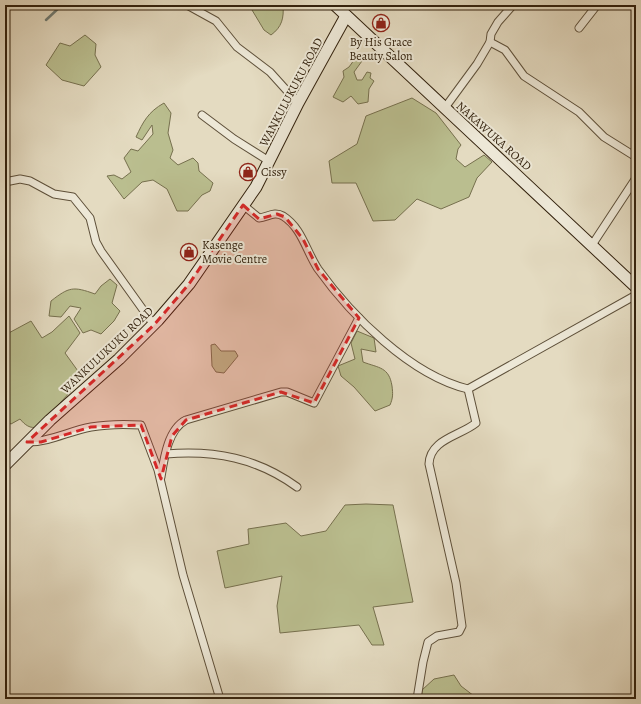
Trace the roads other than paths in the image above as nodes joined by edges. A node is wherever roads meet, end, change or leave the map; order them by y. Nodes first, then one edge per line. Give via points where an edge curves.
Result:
1 (187, 5) edge
2 (335, 5) edge
3 (513, 5) edge
4 (597, 5) edge
5 (633, 5) edge
6 (636, 6) edge
7 (346, 16) junction
8 (580, 28) dead end
9 (490, 42) junction
10 (298, 103) junction
11 (444, 109) junction
12 (202, 115) dead end
13 (636, 157) edge
14 (269, 161) junction
15 (636, 178) edge
16 (5, 182) edge
17 (243, 205) junction
18 (592, 245) junction
19 (636, 287) edge
20 (636, 295) edge
21 (359, 318) junction
22 (154, 325) junction
23 (468, 389) junction
24 (27, 442) junction
25 (166, 454) junction
26 (5, 465) edge
27 (161, 479) junction
28 (297, 487) dead end
29 (220, 699) edge
30 (417, 699) edge

1 - 10 street via 216,21 237,47 270,72
2 - 7 main road, NAKAWUKA ROAD
3 - 9 street via 498,22 491,34
4 - 8 street
5 - 6 street
7 - 10 main road, WANKULUKUKU ROAD
7 - 11 main road, NAKAWUKA ROAD
9 - 11 street via 460,90
9 - 13 street via 505,50 524,76 579,112 604,137
10 - 14 main road, WANKULUKUKU ROAD
11 - 18 main road, NAKAWUKA ROAD via 508,165
12 - 14 street
14 - 17 main road, WANKULUKUKU ROAD via 256,187
15 - 18 street
16 - 22 street via 20,179 30,181 54,194 74,197 90,218 101,251
17 - 21 street via 259,218 276,214 284,217 303,239 318,269
17 - 22 main road, WANKULUKUKU ROAD via 189,284
18 - 19 main road, NAKAWUKA ROAD
20 - 23 street
21 - 23 street via 428,374
21 - 25 street via 314,403 281,392 180,422
22 - 24 main road, WANKULUKUKU ROAD
23 - 30 street via 476,423 440,443 429,456 456,583 462,626 459,632 437,636 428,642
24 - 26 main road, WANKULUKUKU ROAD
24 - 27 street via 47,441 91,427 128,424 141,426
25 - 27 street
25 - 28 street via 222,454 272,471
27 - 29 street via 183,574

